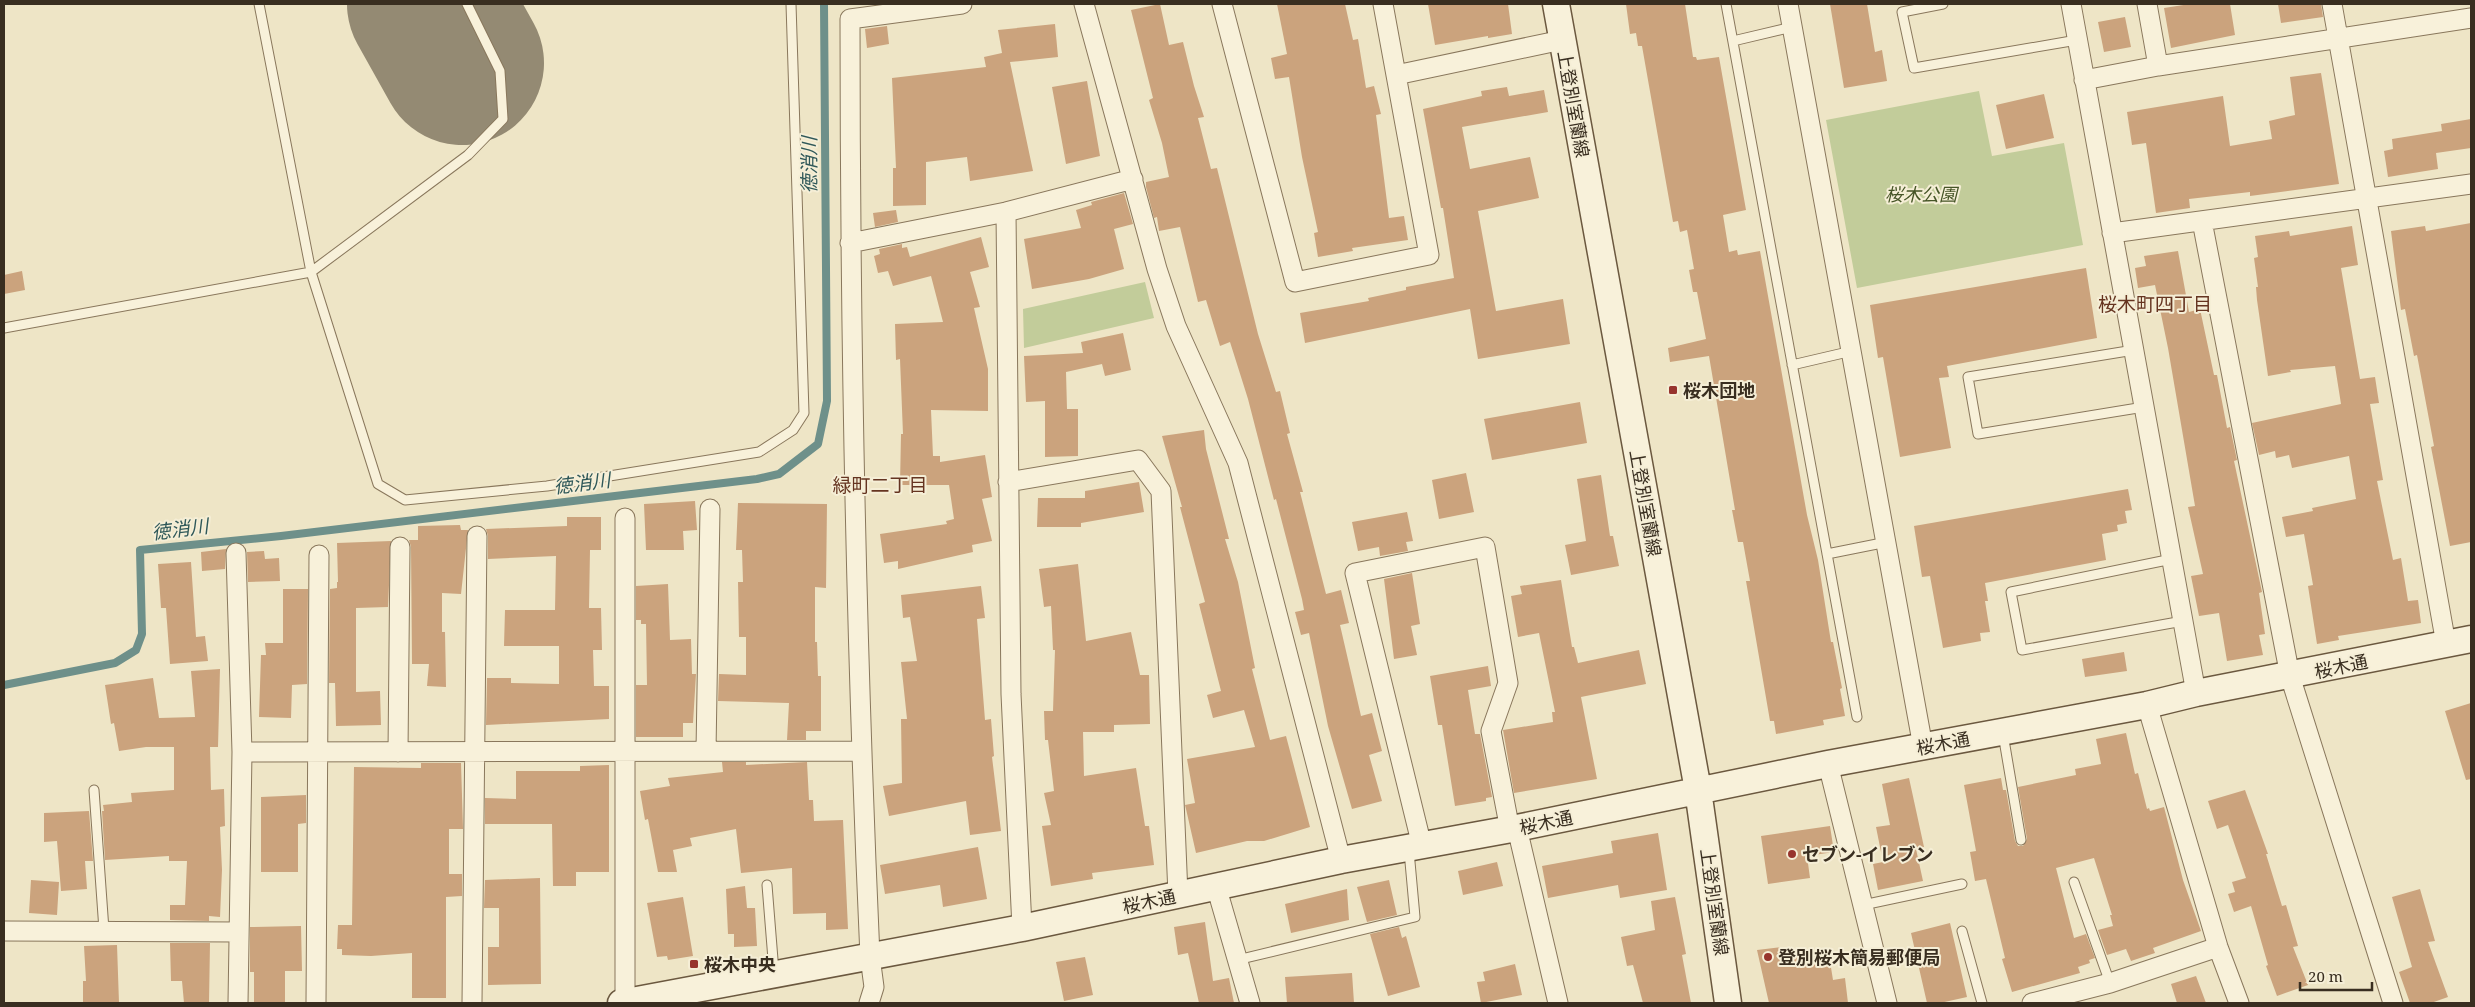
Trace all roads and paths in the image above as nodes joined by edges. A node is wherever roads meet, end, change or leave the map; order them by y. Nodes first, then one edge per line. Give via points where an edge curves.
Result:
1 (260, 4) edge
2 (467, 4) edge
3 (791, 4) edge
4 (962, 4) edge
5 (1084, 4) edge
6 (1222, 4) edge
7 (1383, 4) edge
8 (1556, 4) edge
9 (1726, 4) edge
10 (1788, 4) edge
11 (1943, 4) edge
12 (2071, 4) edge
13 (2147, 4) edge
14 (2332, 4) edge
15 (2471, 18) edge
16 (1792, 27) junction
17 (2337, 38) junction
18 (1562, 40) junction
19 (2077, 40) junction
20 (1733, 41) junction
21 (2158, 66) junction
22 (1396, 75) junction
23 (2084, 80) junction
24 (1133, 179) junction
25 (2471, 184) edge
26 (2366, 198) junction
27 (1006, 212) junction
28 (2202, 221) junction
29 (2112, 233) junction
30 (850, 243) junction
31 (311, 272) junction
32 (4, 328) edge
33 (2134, 350) junction
34 (1852, 351) junction
35 (1792, 365) junction
36 (2144, 407) junction
37 (1008, 482) junction
38 (710, 508) dead end
39 (625, 518) dead end
40 (477, 536) dead end
41 (1886, 542) junction
42 (400, 547) dead end
43 (236, 553) dead end
44 (1827, 554) junction
45 (319, 555) dead end
46 (2172, 559) junction
47 (2183, 621) junction
48 (2471, 640) edge
49 (2446, 644) junction
50 (2290, 676) junction
51 (2196, 693) junction
52 (2147, 705) junction
53 (1857, 717) dead end
54 (2003, 732) junction
55 (1923, 747) junction
56 (625, 751) junction
57 (706, 751) junction
58 (861, 751) junction
59 (242, 752) junction
60 (317, 752) junction
61 (398, 752) junction
62 (475, 752) junction
63 (1828, 764) junction
64 (94, 790) dead end
65 (1698, 790) junction
66 (1513, 829) junction
67 (2021, 840) dead end
68 (1416, 847) junction
69 (1342, 860) junction
70 (2074, 882) dead end
71 (1962, 884) dead end
72 (767, 885) dead end
73 (1216, 886) junction
74 (1178, 895) junction
75 (1863, 905) junction
76 (1022, 928) junction
77 (104, 930) junction
78 (4, 931) edge
79 (1962, 931) dead end
80 (239, 932) junction
81 (2218, 947) junction
82 (870, 957) junction
83 (1237, 960) junction
84 (774, 975) junction
85 (2110, 983) junction
86 (238, 1003) edge
87 (316, 1003) edge
88 (472, 1003) edge
89 (623, 1003) edge
90 (869, 1003) edge
91 (1250, 1003) edge
92 (1558, 1003) edge
93 (1728, 1003) edge
94 (1887, 1003) edge
95 (1982, 1003) edge
96 (2032, 1003) edge
97 (2238, 1003) edge
98 (2393, 1003) edge

1 - 31 lane
2 - 31 lane via 500,71 503,119 468,156
3 - 31 lane via 804,413 793,430 759,452 547,486 405,500 378,484
4 - 30 street via 850,18
5 - 24 street
6 - 22 street via 1295,282 1429,255
7 - 22 street
8 - 18 street, 上登別室蘭線
9 - 20 lane
10 - 16 street
11 - 19 lane via 1902,12 1914,68
12 - 19 street
13 - 21 street
14 - 17 street
15 - 17 street
16 - 20 lane
16 - 34 street
17 - 21 street
17 - 26 street
18 - 22 street
18 - 65 street, 上登別室蘭線
19 - 23 street
20 - 35 lane
21 - 23 street
23 - 29 street
24 - 27 street
24 - 69 street via 1176,326 1238,463
25 - 26 street
26 - 28 street
26 - 49 street
27 - 30 street
27 - 37 street
28 - 29 street
28 - 50 street
29 - 33 street
30 - 58 street
31 - 32 lane
33 - 36 street
33 - 36 lane via 1968,377 1978,434
34 - 35 lane
34 - 41 street
35 - 44 lane
36 - 46 street
37 - 74 street via 1138,460 1161,491
37 - 76 street via 1011,694
38 - 57 street
39 - 56 street
40 - 62 street
41 - 44 lane
41 - 55 street
42 - 61 street
43 - 59 street
44 - 53 lane
45 - 60 street
46 - 47 street
46 - 47 lane via 2011,592 2022,650
47 - 51 street
48 - 49 street, 桜木通
49 - 50 street, 桜木通
50 - 51 street, 桜木通
50 - 98 street
51 - 52 street, 桜木通
52 - 54 street, 桜木通
52 - 81 street
54 - 55 street, 桜木通
54 - 67 lane
55 - 63 street, 桜木通
56 - 57 street
56 - 62 street
56 - 89 street
57 - 58 street
58 - 82 street
59 - 60 street
59 - 80 street
60 - 61 street
60 - 87 street
61 - 62 street
62 - 88 street
63 - 65 street, 桜木通
63 - 75 street
64 - 77 lane
65 - 66 street, 桜木通
65 - 93 street, 上登別室蘭線
66 - 68 street, 桜木通
66 - 68 street via 1491,730 1508,683 1485,547 1355,573
66 - 92 street
68 - 69 street, 桜木通
68 - 83 lane via 1415,917
69 - 73 street, 桜木通
70 - 85 lane
71 - 75 lane
72 - 84 lane
73 - 74 street, 桜木通
73 - 83 street
74 - 76 street, 桜木通
75 - 94 street
76 - 82 street, 桜木通
77 - 78 street
77 - 80 street
79 - 95 lane
80 - 86 street
81 - 85 street
81 - 97 street
82 - 84 street, 桜木通
82 - 90 street via 874,987
83 - 91 street
84 - 89 street, 桜木通
85 - 96 street

